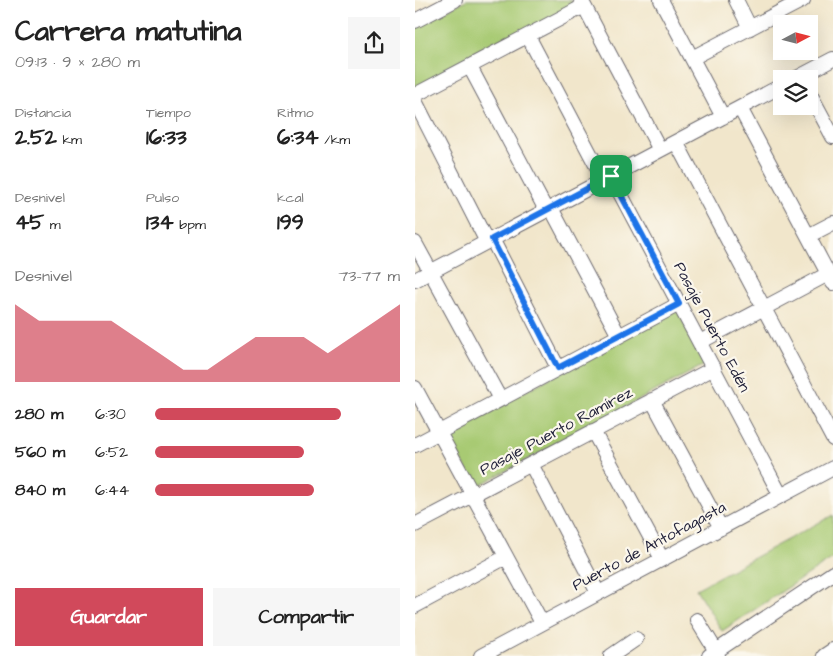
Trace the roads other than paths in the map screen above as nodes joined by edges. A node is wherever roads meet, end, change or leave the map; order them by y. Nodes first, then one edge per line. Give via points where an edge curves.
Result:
1 (455, 0) edge
2 (661, 0) edge
3 (736, 0) edge
4 (803, 0) edge
5 (583, 3) edge
6 (434, 5) edge
7 (415, 21) edge
8 (750, 28) junction
9 (528, 36) junction
10 (692, 58) junction
11 (833, 59) edge
12 (470, 67) junction
13 (813, 70) edge
14 (773, 90) edge
15 (415, 95) edge
16 (415, 101) edge
17 (740, 108) junction
18 (818, 109) edge
19 (723, 117) junction
20 (833, 137) edge
21 (676, 142) junction
22 (660, 150) junction
23 (608, 178) junction
24 (549, 209) junction
25 (833, 223) edge
26 (808, 236) junction
27 (490, 240) junction
28 (415, 243) edge
29 (430, 272) junction
30 (831, 279) edge
31 (415, 280) edge
32 (679, 304) junction
33 (764, 308) junction
34 (619, 336) junction
35 (700, 342) junction
36 (558, 368) junction
37 (714, 368) junction
38 (415, 388) edge
39 (500, 400) junction
40 (652, 400) junction
41 (593, 431) junction
42 (439, 432) junction
43 (833, 439) edge
44 (415, 445) edge
45 (531, 464) junction
46 (833, 468) edge
47 (473, 495) junction
48 (781, 496) junction
49 (415, 525) edge
50 (721, 528) junction
51 (506, 557) junction
52 (662, 559) junction
53 (833, 573) edge
54 (598, 593) junction
55 (415, 606) edge
56 (697, 620) dead end
57 (542, 623) junction
58 (636, 639) dead end
59 (833, 650) edge
60 (714, 654) edge
61 (481, 656) edge
62 (611, 656) edge
63 (824, 656) edge

1 - 6 street
2 - 10 street
3 - 8 street
4 - 8 street
5 - 9 street
5 - 22 street
6 - 7 street
8 - 10 street
9 - 12 street
9 - 23 street, Pasaje Puerto Edén
10 - 19 street
11 - 13 street
12 - 15 street
12 - 24 street
14 - 17 street
16 - 27 street
17 - 19 street
17 - 26 street
18 - 20 street
19 - 21 street
21 - 22 street
21 - 33 street
22 - 23 street
23 - 24 street
23 - 32 street, Pasaje Puerto Edén
24 - 27 street
24 - 34 street
25 - 26 street
26 - 30 street
27 - 29 street
27 - 36 street
28 - 29 street
29 - 31 street
29 - 39 street
30 - 33 street
32 - 34 street
32 - 35 street, Pasaje Puerto Edén
33 - 35 street
33 - 43 street
34 - 36 street
35 - 37 street, Pasaje Puerto Edén
36 - 39 street
37 - 40 street, Pasaje Puerto Ramírez
37 - 48 street, Pasaje Puerto Edén
38 - 42 street
39 - 42 street
40 - 41 street, Pasaje Puerto Ramírez
40 - 50 street
41 - 45 street, Pasaje Puerto Ramírez
41 - 52 street
42 - 44 street
42 - 47 street
45 - 47 street, Pasaje Puerto Ramírez
45 - 54 street
46 - 48 street, Puerto de Antofagasta
47 - 49 street, Pasaje Puerto Ramírez
47 - 51 street
48 - 50 street, Puerto de Antofagasta
50 - 52 street, Puerto de Antofagasta
51 - 55 street
51 - 57 street
52 - 54 street, Puerto de Antofagasta
53 - 60 street
54 - 57 street, Puerto de Antofagasta
56 - 60 street
57 - 61 street, Puerto de Antofagasta
58 - 62 street
59 - 63 street

